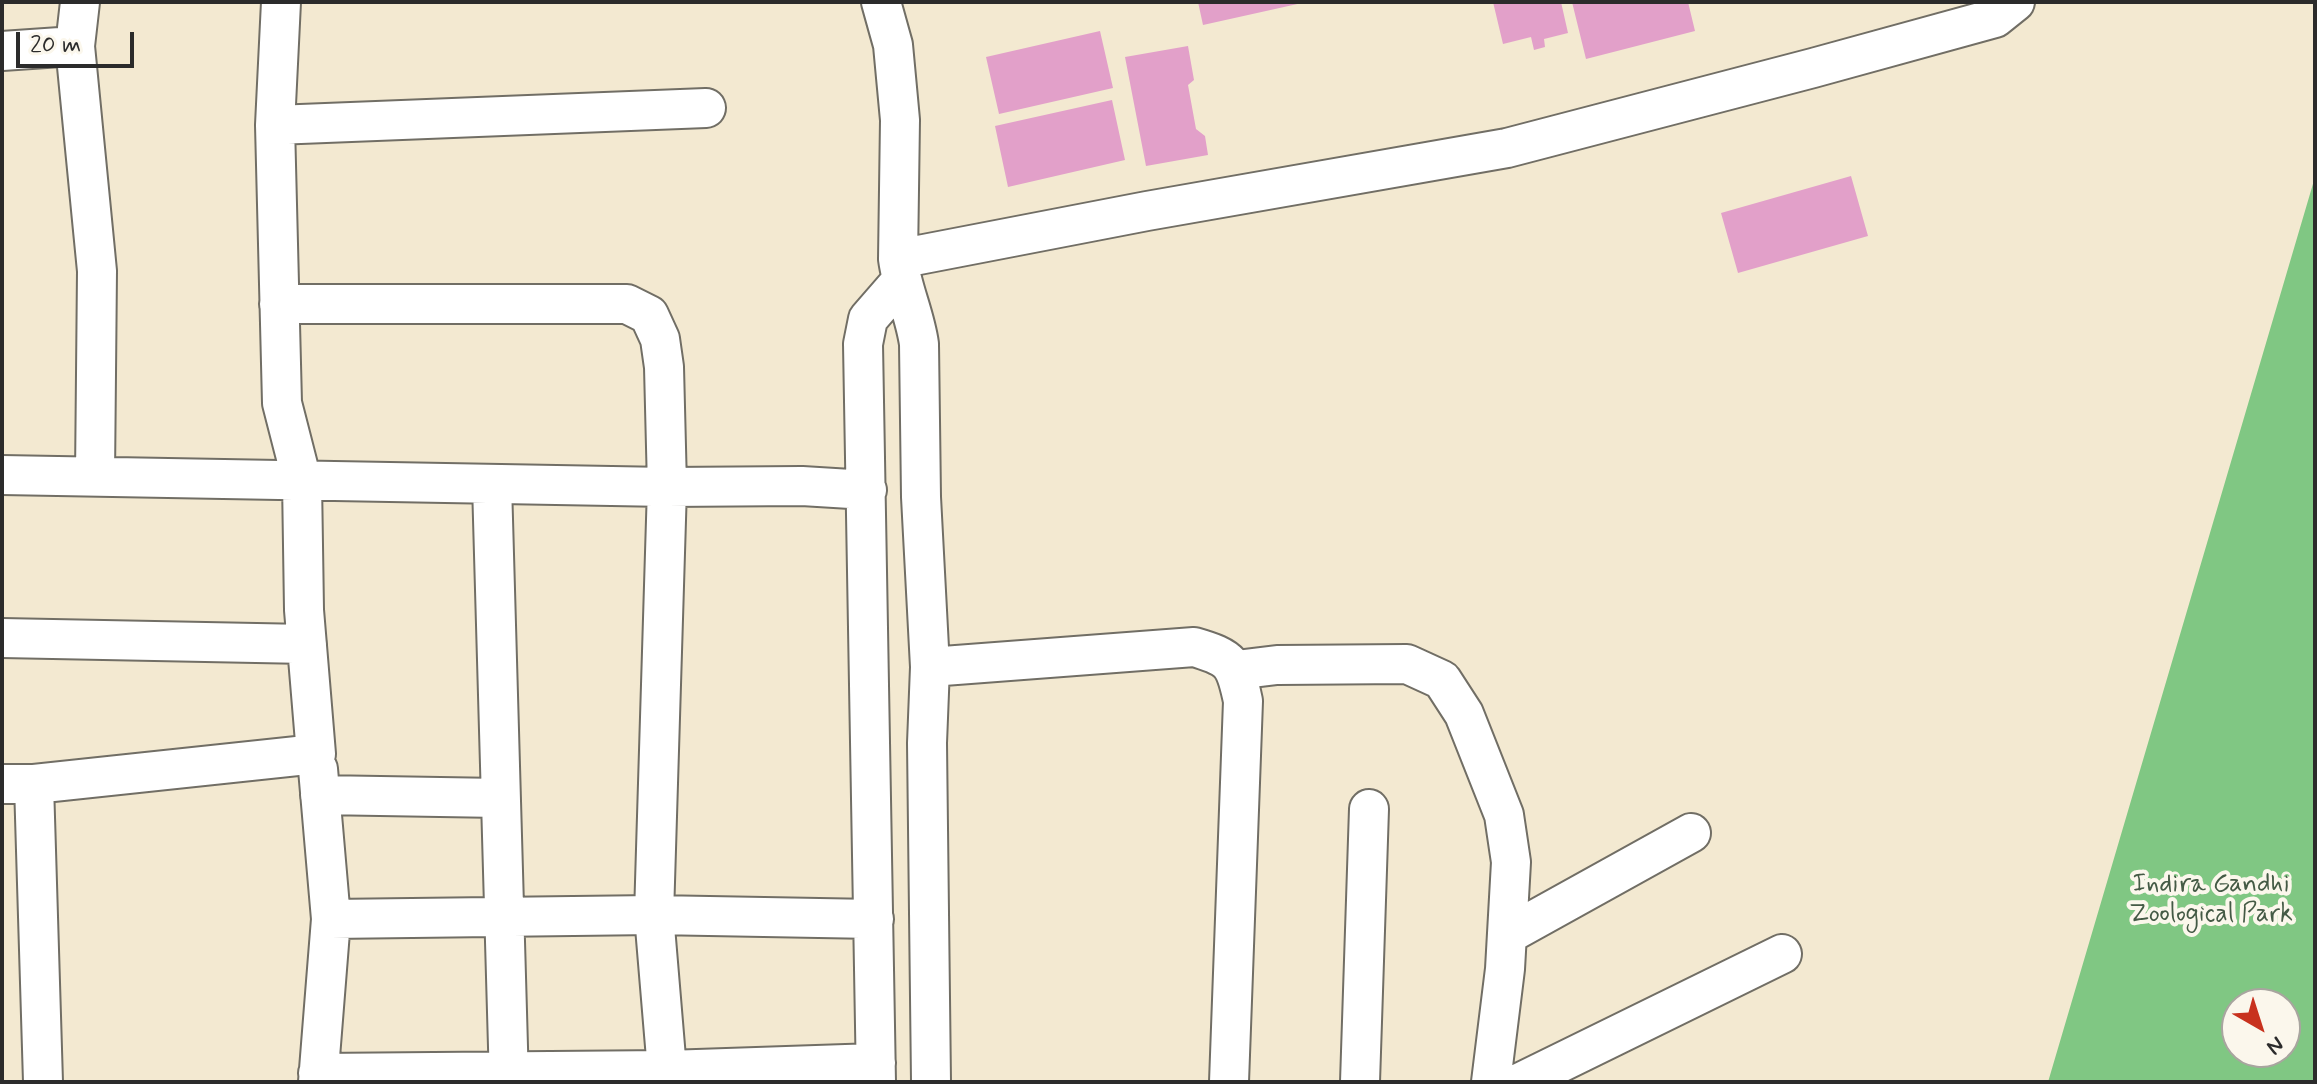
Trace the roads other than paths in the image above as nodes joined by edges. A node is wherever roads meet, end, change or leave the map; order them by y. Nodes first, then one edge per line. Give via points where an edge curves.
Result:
1 (80, 2) edge
2 (281, 2) edge
3 (881, 2) edge
4 (2015, 2) edge
5 (75, 46) junction
6 (2, 51) edge
7 (706, 108) dead end
8 (275, 125) junction
9 (900, 270) junction
10 (279, 304) junction
11 (2, 475) edge
12 (95, 476) junction
13 (302, 481) junction
14 (492, 484) junction
15 (667, 487) junction
16 (867, 490) junction
17 (2, 638) edge
18 (307, 644) junction
19 (930, 667) junction
20 (1236, 670) junction
21 (316, 754) junction
22 (18, 784) edge
23 (320, 795) junction
24 (500, 798) junction
25 (1369, 809) dead end
26 (1691, 833) dead end
27 (654, 915) junction
28 (504, 917) junction
29 (331, 919) junction
30 (874, 919) junction
31 (1507, 935) junction
32 (1782, 954) dead end
33 (876, 1072) edge
34 (509, 1076) edge
35 (667, 1076) edge
36 (318, 1078) edge
37 (43, 1082) edge
38 (931, 1082) edge
39 (1229, 1082) edge
40 (1360, 1082) edge
41 (1491, 1082) edge
42 (1521, 1082) edge

1 - 5 street
2 - 8 street
3 - 9 street via 893,45 900,120
4 - 9 street via 1995,18 1507,148 1147,211
5 - 6 street
5 - 12 street via 97,271
7 - 8 street
8 - 10 street
9 - 16 street via 868,319 863,344
9 - 19 street via 919,344
10 - 13 street via 282,403
10 - 15 street via 627,304 638,309 649,315 660,339
11 - 12 street
12 - 13 street
13 - 14 street
13 - 18 street
14 - 15 street
14 - 24 street
15 - 16 street
15 - 27 street
16 - 30 street
17 - 18 street
18 - 21 street
19 - 20 street via 1194,647 1219,654
19 - 38 street
20 - 31 street via 1407,664 1442,680 1464,714 1504,815 1511,862
20 - 39 street via 1243,701
21 - 22 street
21 - 23 street
22 - 37 street
23 - 24 street
23 - 29 street
24 - 28 street
25 - 40 street
26 - 31 street
27 - 28 street
27 - 30 street
27 - 35 street
28 - 29 street
28 - 34 street
29 - 36 street
30 - 33 street
31 - 41 street
32 - 42 street
33 - 35 street
34 - 35 street
34 - 36 street

